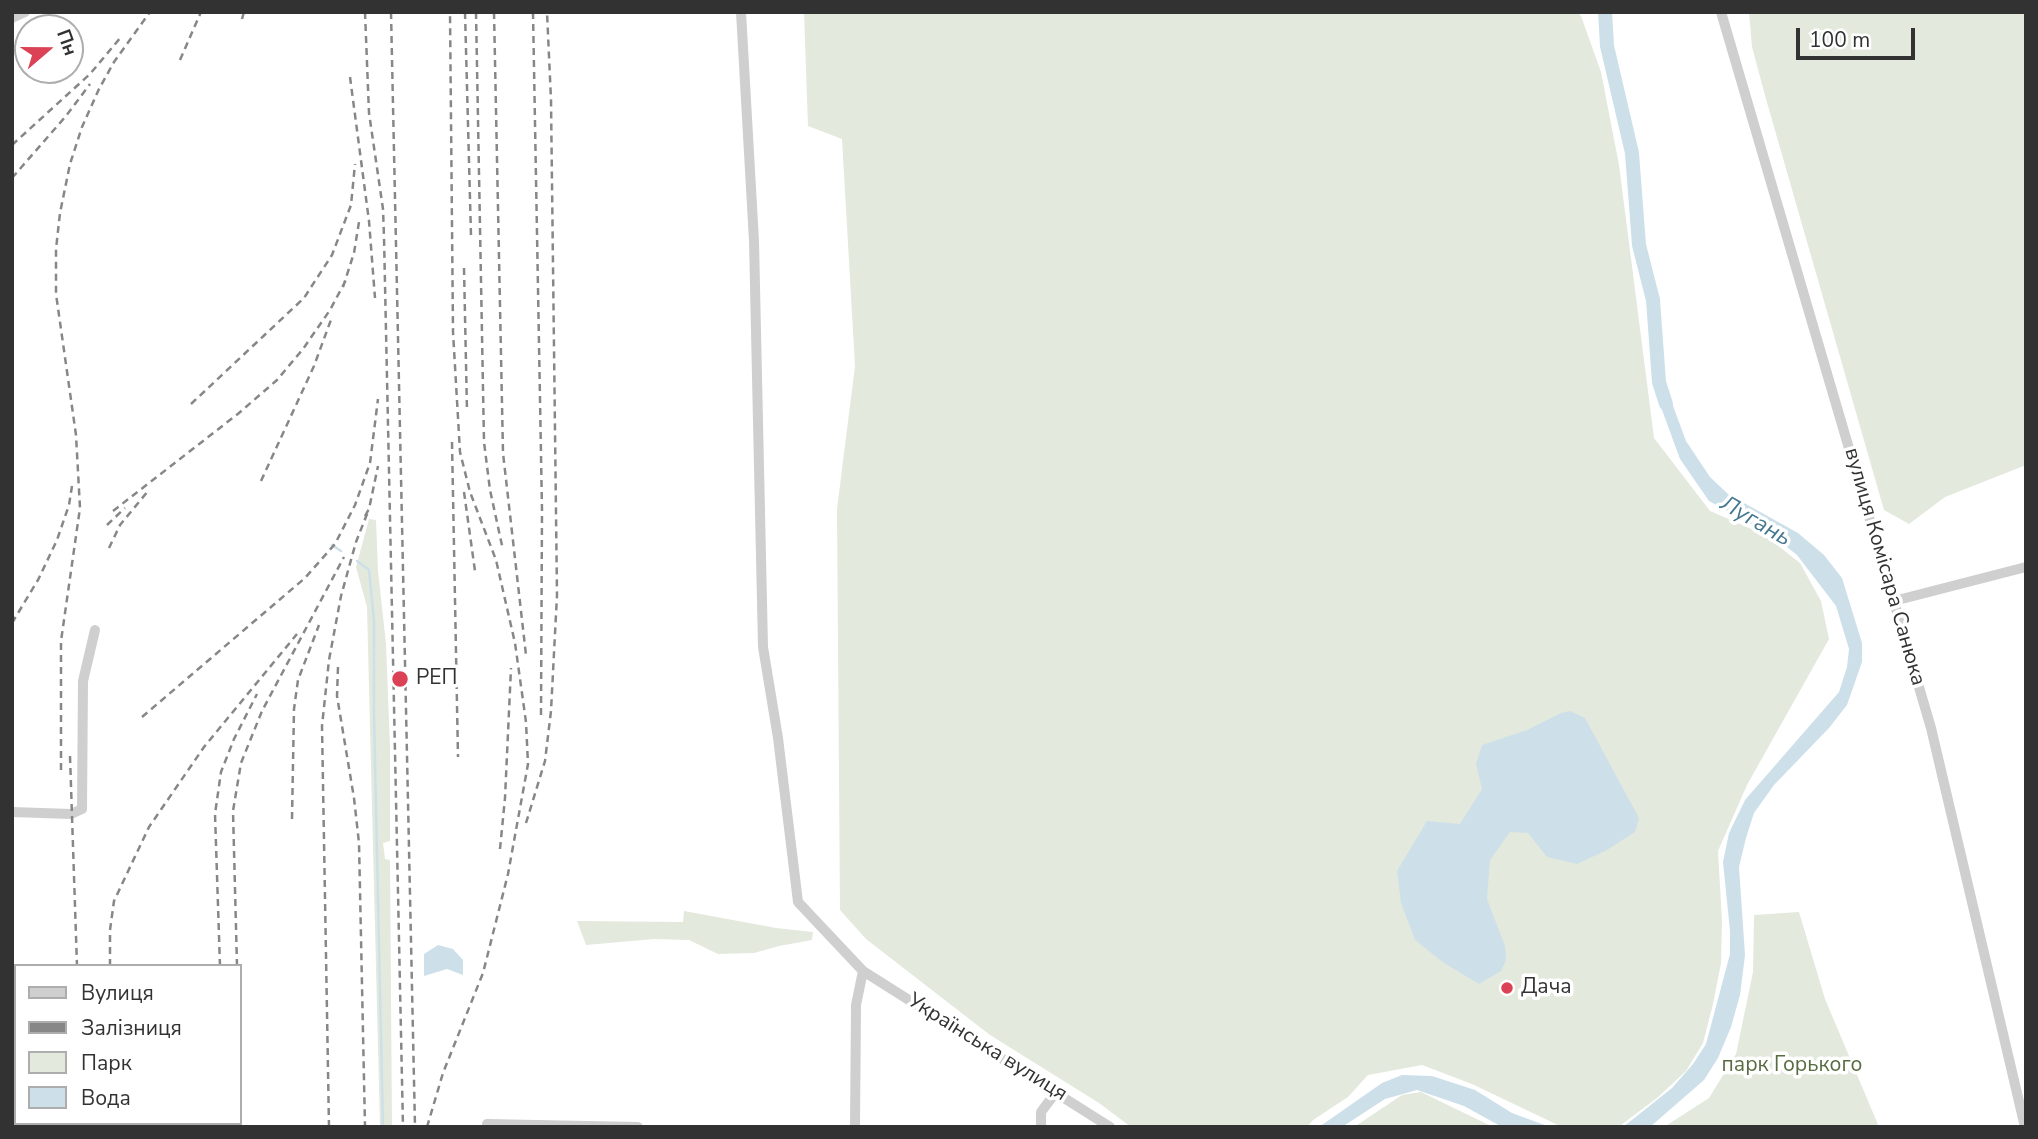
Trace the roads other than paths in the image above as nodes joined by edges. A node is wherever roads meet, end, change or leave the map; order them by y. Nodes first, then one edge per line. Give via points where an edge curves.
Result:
1 (25, 12) edge
2 (741, 12) edge
3 (1720, 12) edge
4 (12, 18) edge
5 (2026, 567) edge
6 (1894, 601) junction
7 (95, 630) dead end
8 (12, 812) edge
9 (863, 971) junction
10 (1056, 1092) junction
11 (487, 1126) edge
12 (638, 1127) edge
13 (855, 1127) edge
14 (1041, 1127) edge
15 (1110, 1127) edge
16 (2025, 1127) edge

1 - 4 street
2 - 9 street, Українська вулиця via 754,241 763,647 798,902
3 - 6 street, вулиця Комісара Санюка
5 - 6 street
6 - 16 street, вулиця Комісара Санюка via 1931,728
7 - 8 street via 83,681 82,808 71,814
9 - 10 street, Українська вулиця
9 - 13 street via 856,1005
10 - 14 street via 1041,1112
10 - 15 street, Українська вулиця
11 - 12 street

